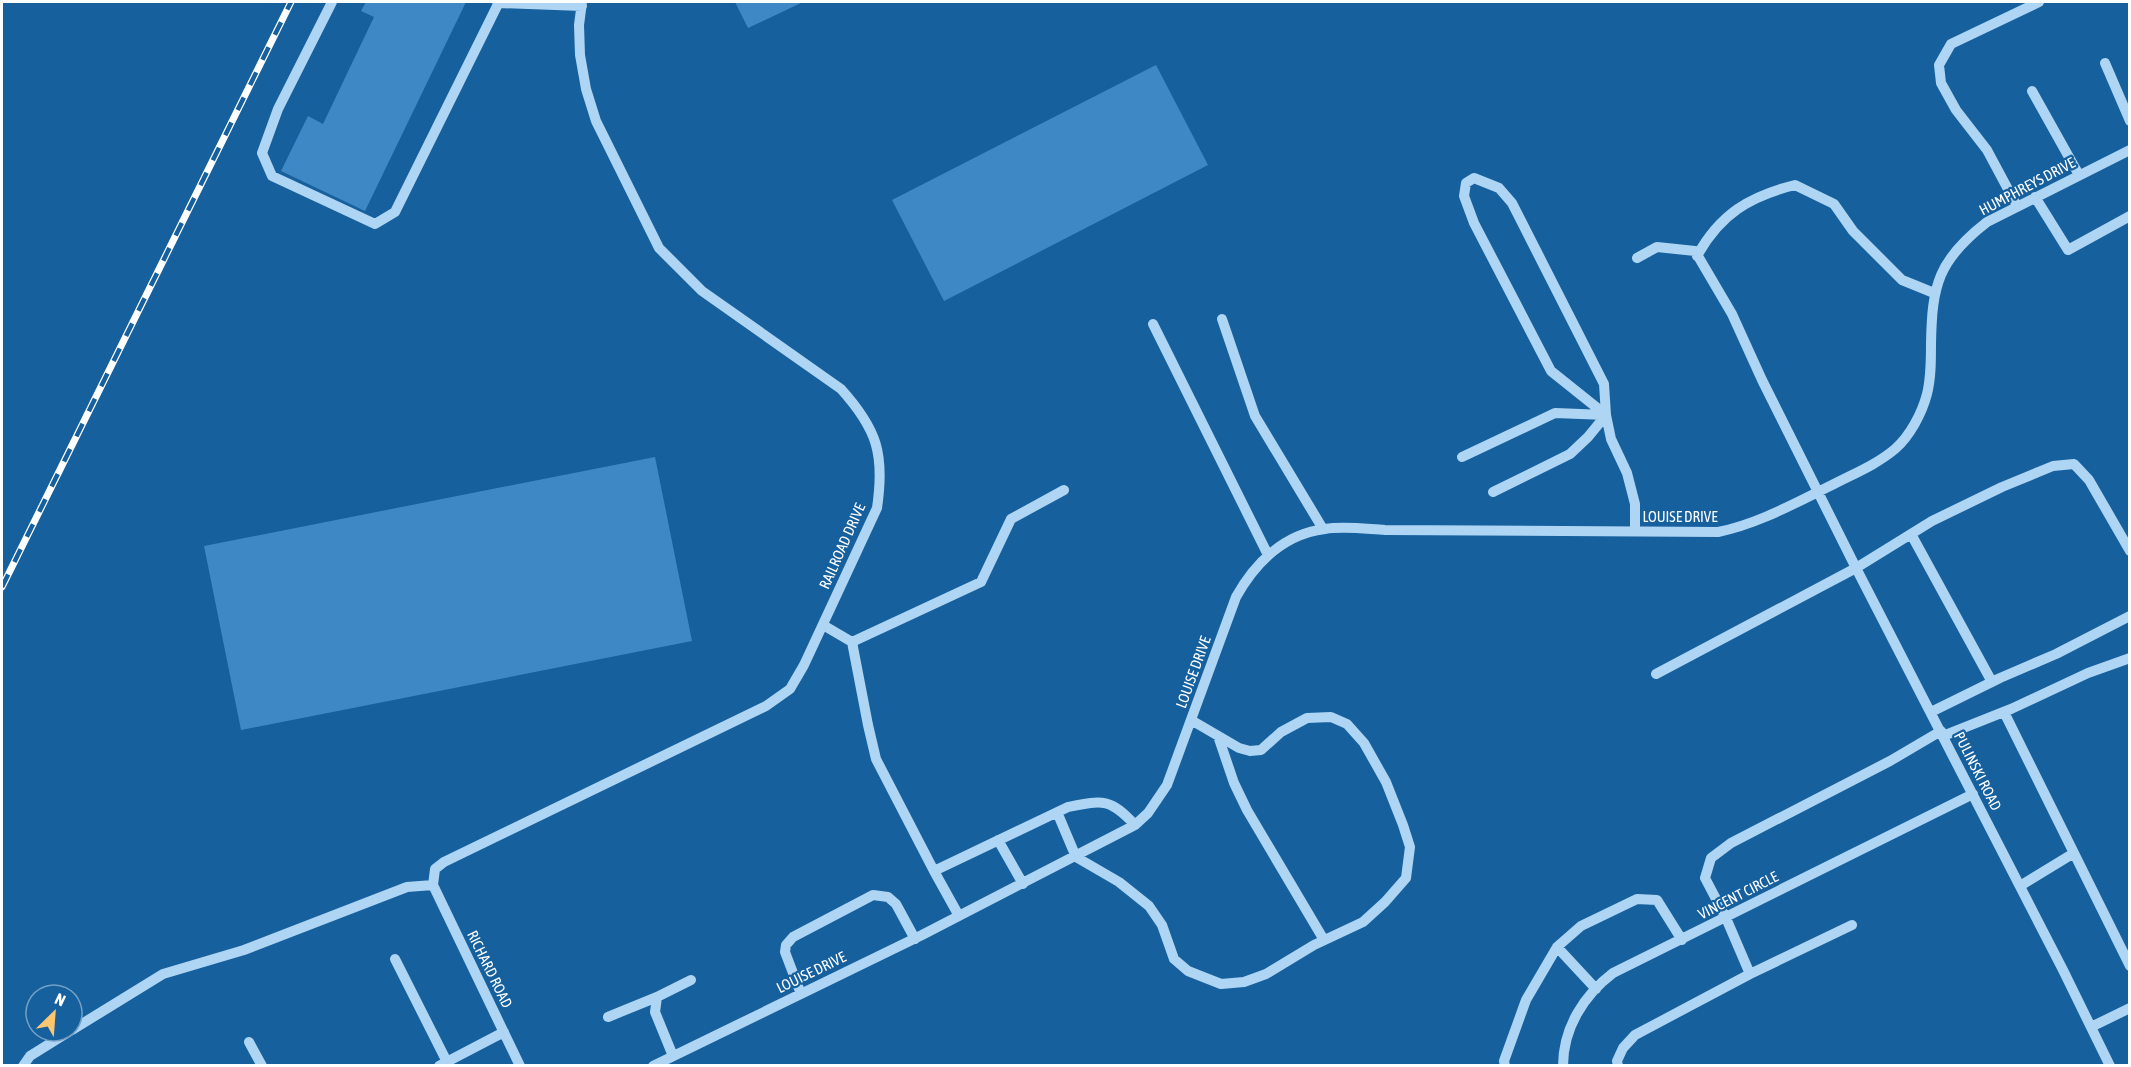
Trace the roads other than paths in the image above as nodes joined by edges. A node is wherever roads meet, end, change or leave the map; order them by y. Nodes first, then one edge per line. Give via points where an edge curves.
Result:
1 (332, 2) edge
2 (498, 2) edge
3 (2039, 2) edge
4 (582, 4) edge
5 (2105, 63) dead end
6 (2032, 91) dead end
7 (2130, 121) edge
8 (2128, 154) edge
9 (2079, 175) junction
10 (2035, 197) junction
11 (2017, 206) junction
12 (2130, 216) edge
13 (1697, 256) junction
14 (1637, 258) dead end
15 (1934, 293) junction
16 (1222, 319) dead end
17 (1153, 324) dead end
18 (1606, 415) junction
19 (1462, 457) dead end
20 (1064, 490) dead end
21 (1819, 491) junction
22 (1493, 492) dead end
23 (1323, 529) junction
24 (1635, 531) junction
25 (1911, 534) junction
26 (2130, 551) edge
27 (1268, 555) junction
28 (1856, 568) junction
29 (2130, 616) edge
30 (823, 625) junction
31 (852, 642) junction
32 (2130, 658) edge
33 (1656, 674) dead end
34 (1992, 682) junction
35 (1931, 712) junction
36 (2004, 712) junction
37 (1191, 720) junction
38 (1942, 734) junction
39 (1218, 736) junction
40 (1973, 794) junction
41 (1057, 812) junction
42 (1135, 825) junction
43 (998, 840) junction
44 (2074, 853) junction
45 (1076, 857) junction
46 (933, 871) junction
47 (1023, 884) junction
48 (433, 885) junction
49 (2020, 886) junction
50 (959, 916) junction
51 (1726, 918) junction
52 (1852, 926) dead end
53 (915, 939) junction
54 (1324, 940) junction
55 (1682, 940) junction
56 (1557, 947) junction
57 (395, 959) dead end
58 (2130, 966) edge
59 (1750, 975) junction
60 (691, 980) dead end
61 (1596, 989) junction
62 (801, 994) junction
63 (657, 997) junction
64 (2130, 1008) edge
65 (608, 1017) dead end
66 (84, 1022) edge
67 (2091, 1027) junction
68 (504, 1032) junction
69 (249, 1042) dead end
70 (50, 1043) edge
71 (673, 1056) junction
72 (443, 1064) edge
73 (23, 1065) edge
74 (262, 1065) edge
75 (520, 1065) edge
76 (653, 1065) edge
77 (1504, 1065) edge
78 (1563, 1065) edge
79 (1618, 1065) edge
80 (2110, 1065) edge

1 - 2 street via 278,109 262,153 272,176 375,224 395,212
2 - 4 street
3 - 11 street via 1951,44 1939,65 1941,83 1986,150
4 - 30 street, RAILROAD DRIVE via 580,55 596,121 659,248 702,291 840,389 871,428 881,462 877,508
5 - 7 street
6 - 9 street
8 - 9 street, HUMPHREYS DRIVE
9 - 10 street, HUMPHREYS DRIVE
10 - 11 street, HUMPHREYS DRIVE
10 - 12 street via 2068,250
11 - 15 street, HUMPHREYS DRIVE via 1966,238 1940,275
13 - 14 street via 1695,251 1657,247
13 - 15 street via 1725,217 1768,192 1795,185 1834,204 1853,231 1902,280
13 - 21 street, PULINSKI ROAD via 1732,314
15 - 21 street, HUMPHREYS DRIVE via 1930,374 1921,412 1896,448 1876,463
16 - 23 street via 1255,416
17 - 27 street
18 - 18 street via 1604,384 1512,203 1499,188 1474,178 1466,183 1464,196 1474,223 1551,371
18 - 19 street via 1555,413
18 - 22 street via 1570,454
18 - 24 street via 1635,504
20 - 31 street via 1011,519 981,582
21 - 24 street, LOUISE DRIVE via 1734,529 1698,533
21 - 28 street, PULINSKI ROAD
23 - 24 street, LOUISE DRIVE
23 - 27 street, LOUISE DRIVE via 1291,540
25 - 26 street via 2053,465 2074,464 2089,480
25 - 28 street
25 - 34 street
27 - 37 street, LOUISE DRIVE via 1236,597
28 - 33 street
28 - 35 street, PULINSKI ROAD
29 - 34 street
30 - 31 street
30 - 48 street, RAILROAD DRIVE via 790,689 766,706 444,862 435,869
31 - 46 street via 876,759
32 - 36 street
34 - 35 street
35 - 38 street, PULINSKI ROAD
36 - 38 street
36 - 44 street
37 - 39 street
37 - 42 street, LOUISE DRIVE via 1167,785
38 - 40 street, PULINSKI ROAD
38 - 51 street via 1731,843 1711,858 1705,878
39 - 54 street via 1247,810
39 - 54 street via 1239,748 1261,750 1281,732 1307,718 1331,717 1347,724 1364,742 1386,782 1410,847 1406,878 1363,922
40 - 49 street, PULINSKI ROAD
40 - 51 street, VINCENT CIRCLE
41 - 42 street via 1091,802 1113,804
41 - 43 street
41 - 45 street
42 - 45 street, LOUISE DRIVE
43 - 46 street
43 - 47 street
44 - 49 street
44 - 58 street
45 - 47 street, LOUISE DRIVE
45 - 54 street via 1119,882 1149,906 1162,925 1174,959 1188,971 1221,984 1244,982 1266,974
46 - 50 street
47 - 50 street, LOUISE DRIVE
48 - 66 street via 407,887 244,950 163,974
48 - 68 street, RICHARD ROAD
49 - 67 street, PULINSKI ROAD
50 - 53 street, LOUISE DRIVE
51 - 55 street, VINCENT CIRCLE
51 - 59 street
52 - 59 street
53 - 62 street, LOUISE DRIVE
53 - 62 street via 896,903 888,897 873,895 793,937 786,945 785,952
55 - 56 street via 1657,900 1637,899 1581,926
55 - 61 street, VINCENT CIRCLE via 1613,973
56 - 61 street
56 - 77 street via 1526,1000
57 - 72 street
59 - 79 street via 1635,1035 1623,1048
60 - 63 street
61 - 78 street, VINCENT CIRCLE via 1572,1023
62 - 71 street, LOUISE DRIVE
63 - 65 street
63 - 71 street via 655,1012
64 - 67 street
67 - 80 street, PULINSKI ROAD
68 - 72 street
68 - 75 street, RICHARD ROAD
69 - 74 street
70 - 73 street
71 - 76 street, LOUISE DRIVE

